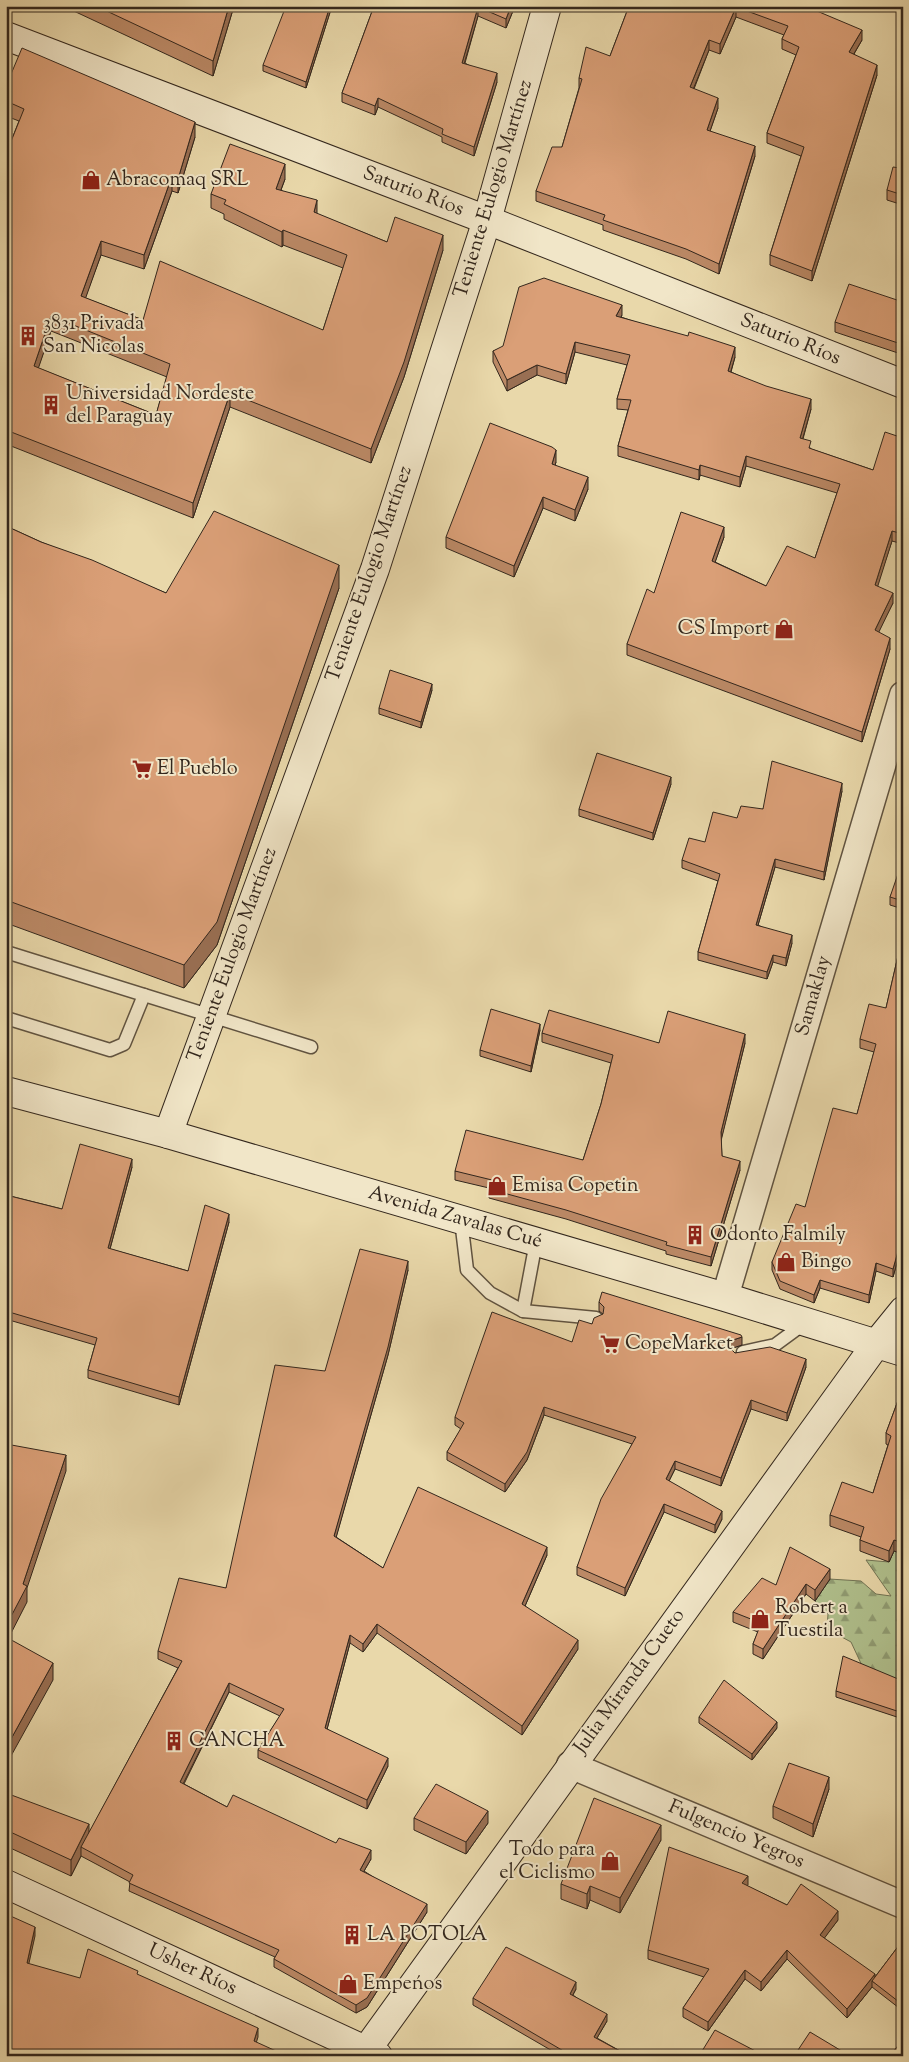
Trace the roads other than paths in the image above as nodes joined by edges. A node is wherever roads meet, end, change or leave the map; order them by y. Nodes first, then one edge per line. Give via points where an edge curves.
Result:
1 (547, 6) edge
2 (6, 36) edge
3 (487, 220) junction
4 (903, 384) edge
5 (903, 695) edge
6 (6, 952) edge
7 (144, 995) junction
8 (212, 1015) junction
9 (6, 1018) edge
10 (311, 1046) dead end
11 (6, 1091) edge
12 (168, 1134) junction
13 (461, 1220) junction
14 (536, 1242) junction
15 (725, 1297) junction
16 (523, 1311) junction
17 (903, 1311) edge
18 (596, 1318) edge
19 (807, 1322) junction
20 (876, 1343) junction
21 (903, 1352) edge
22 (738, 1354) edge
23 (570, 1766) junction
24 (6, 1884) edge
25 (903, 1905) edge
26 (368, 2054) edge

1 - 3 main road, Teniente Eulogio Martínez
2 - 3 main road, Saturio Ríos
3 - 4 main road, Saturio Ríos
3 - 8 main road, Teniente Eulogio Martínez via 375,569
5 - 15 street, Samaklay
6 - 7 lane
7 - 8 lane
7 - 9 lane via 124,1044 110,1050
8 - 10 lane
8 - 12 main road, Teniente Eulogio Martínez
11 - 12 main road, Avenida Zavalas Cué
12 - 13 main road, Avenida Zavalas Cué
13 - 14 main road, Avenida Zavalas Cué
13 - 16 lane via 467,1270 490,1293
14 - 15 main road, Avenida Zavalas Cué
14 - 16 lane
15 - 19 main road, Avenida Zavalas Cué
16 - 18 lane
17 - 20 main road, Julia Miranda Cueto
19 - 20 main road, Avenida Zavalas Cué
19 - 22 lane via 775,1345
20 - 21 main road, Avenida Zavalas Cué
20 - 23 main road, Julia Miranda Cueto
23 - 25 street, Fulgencio Yegros
23 - 26 main road, Julia Miranda Cueto
24 - 26 main road, Usher Ríos

